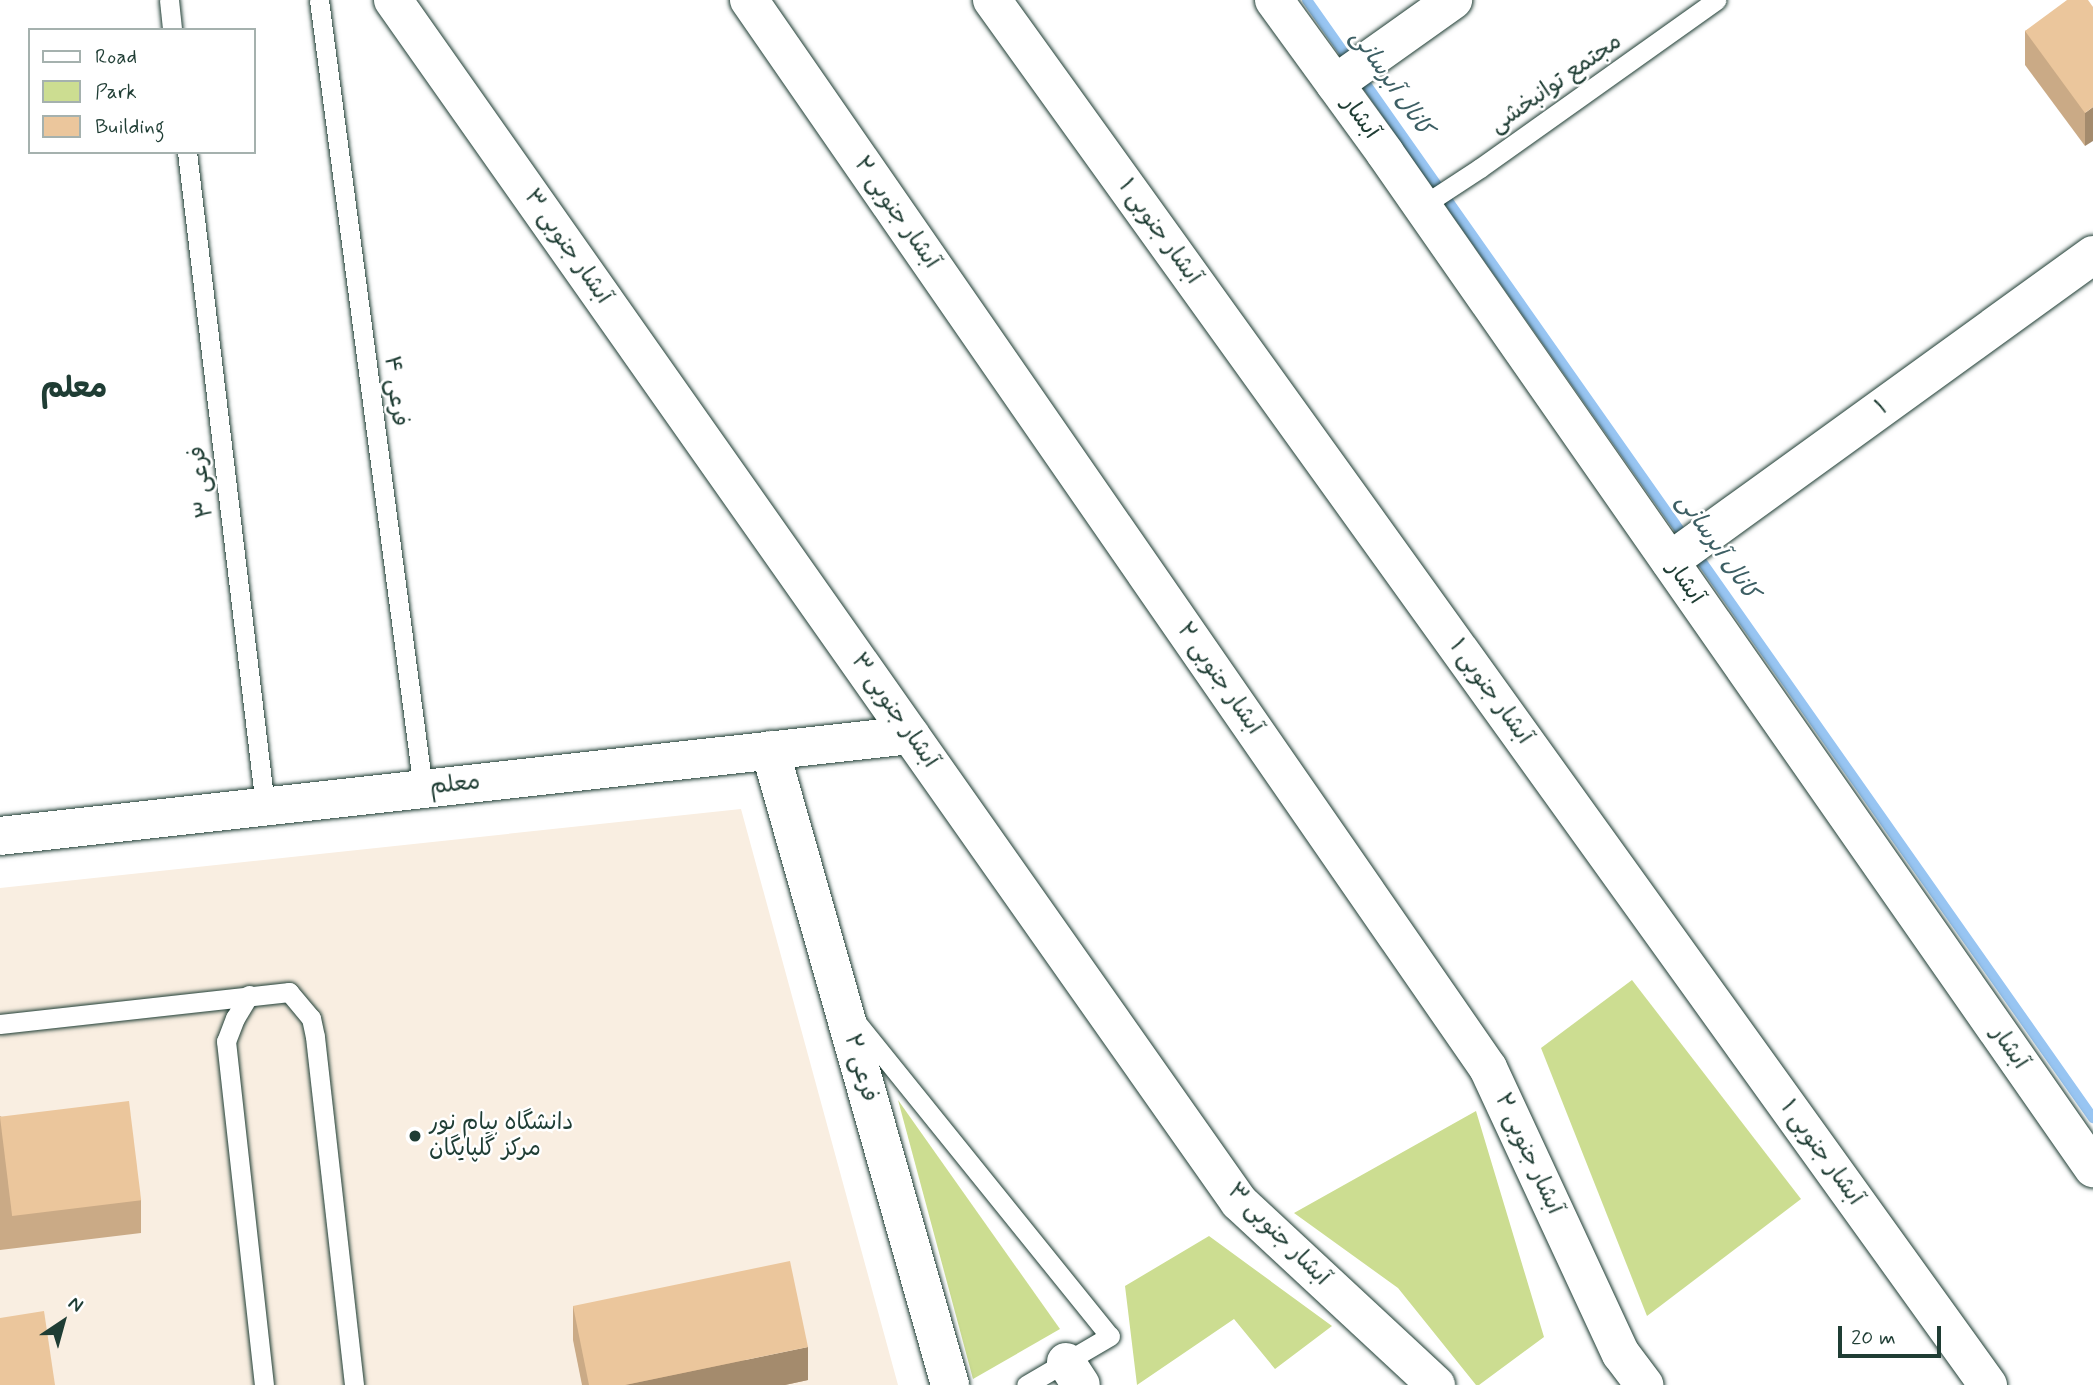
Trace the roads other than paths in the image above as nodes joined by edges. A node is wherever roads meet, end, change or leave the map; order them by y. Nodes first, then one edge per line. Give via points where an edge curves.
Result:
1 (169, 0) edge
2 (319, 0) edge
3 (393, 0) edge
4 (749, 0) edge
5 (992, 0) edge
6 (1274, 0) edge
7 (1453, 0) edge
8 (1716, 0) edge
9 (172, 28) edge
10 (1335, 84) junction
11 (187, 154) edge
12 (1422, 206) junction
13 (2093, 255) edge
14 (1670, 561) junction
15 (910, 735) junction
16 (769, 750) junction
17 (422, 789) junction
18 (265, 806) junction
19 (0, 836) edge
20 (249, 995) junction
21 (842, 1004) junction
22 (0, 1024) edge
23 (2093, 1168) edge
24 (1074, 1373) edge
25 (264, 1385) edge
26 (354, 1385) edge
27 (950, 1385) edge
28 (1026, 1385) edge
29 (1436, 1385) edge
30 (1644, 1385) edge
31 (1988, 1385) edge

1 - 9 lane
2 - 17 lane, فرعی ۴
3 - 15 street, آبشار جنوبی ۳
4 - 30 street, آبشار جنوبی ۲ via 1488,1068 1621,1354
5 - 31 street, آبشار جنوبی ۱
6 - 10 street, آبشار
7 - 10 street
8 - 12 lane, مجتمع توانبخشى
10 - 12 street, آبشار
11 - 18 lane, فرعی ۳
12 - 14 street, آبشار
13 - 14 street, ۱
14 - 23 street, آبشار
15 - 16 street, معلم
15 - 29 street, آبشار جنوبی ۳ via 1239,1202
16 - 17 street, معلم
16 - 21 street, فرعی ۲
17 - 18 street, معلم
18 - 19 street, معلم
20 - 22 lane
20 - 25 lane via 226,1041
20 - 26 lane via 289,992 312,1018
21 - 24 lane via 1110,1336
21 - 27 street, فرعی ۲
24 - 28 lane

